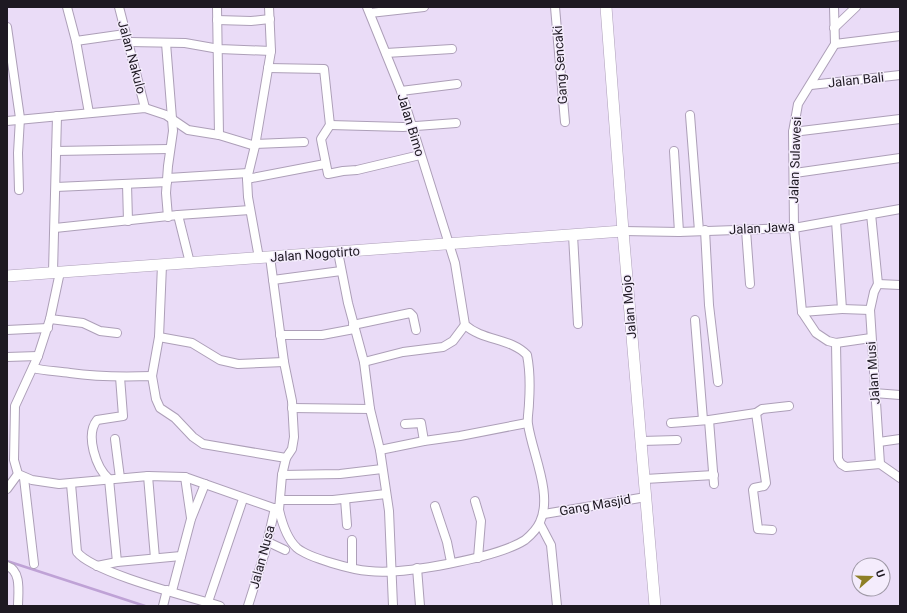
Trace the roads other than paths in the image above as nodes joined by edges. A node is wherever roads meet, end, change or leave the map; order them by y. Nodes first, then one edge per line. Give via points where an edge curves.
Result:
1 (67, 7) edge
2 (119, 7) edge
3 (217, 7) edge
4 (269, 7) edge
5 (424, 7) edge
6 (555, 7) edge
7 (606, 7) edge
8 (834, 7) edge
9 (856, 7) edge
10 (369, 10) edge
11 (217, 20) junction
12 (270, 20) junction
13 (7, 27) edge
14 (834, 28) junction
15 (125, 34) junction
16 (900, 36) edge
17 (76, 41) junction
18 (129, 42) junction
19 (166, 43) junction
20 (834, 44) junction
21 (452, 48) dead end
22 (219, 49) junction
23 (271, 51) junction
24 (386, 52) junction
25 (9, 62) edge
26 (268, 68) junction
27 (900, 76) edge
28 (457, 84) dead end
29 (811, 84) junction
30 (400, 91) junction
31 (145, 108) junction
32 (89, 113) junction
33 (690, 115) dead end
34 (57, 116) junction
35 (20, 118) junction
36 (900, 119) edge
37 (7, 121) edge
38 (173, 121) junction
39 (565, 122) dead end
40 (456, 123) dead end
41 (330, 125) junction
42 (411, 127) junction
43 (793, 132) junction
44 (219, 135) junction
45 (304, 142) dead end
46 (255, 145) junction
47 (169, 149) junction
48 (56, 151) junction
49 (674, 151) dead end
50 (420, 155) junction
51 (900, 158) edge
52 (325, 164) junction
53 (795, 173) junction
54 (248, 176) junction
55 (167, 180) junction
56 (127, 184) junction
57 (56, 187) junction
58 (19, 190) dead end
59 (900, 209) edge
60 (250, 210) junction
61 (871, 214) junction
62 (178, 215) junction
63 (168, 217) junction
64 (128, 221) junction
65 (836, 221) junction
66 (55, 228) junction
67 (794, 228) junction
68 (746, 230) junction
69 (623, 231) junction
70 (702, 231) junction
71 (679, 232) junction
72 (573, 235) junction
73 (449, 244) junction
74 (338, 252) junction
75 (265, 257) junction
76 (190, 263) junction
77 (162, 265) junction
78 (341, 271) junction
79 (56, 272) junction
80 (7, 276) edge
81 (273, 280) junction
82 (750, 284) dead end
83 (878, 284) junction
84 (900, 285) edge
85 (842, 309) junction
86 (870, 310) junction
87 (802, 312) junction
88 (50, 319) junction
89 (694, 320) dead end
90 (578, 324) dead end
91 (465, 326) junction
92 (354, 327) junction
93 (48, 328) junction
94 (7, 330) edge
95 (416, 330) dead end
96 (117, 333) dead end
97 (280, 335) junction
98 (159, 337) junction
99 (871, 338) junction
100 (836, 343) junction
101 (38, 356) junction
102 (7, 357) edge
103 (284, 362) junction
104 (364, 362) junction
105 (33, 368) junction
106 (152, 376) junction
107 (120, 377) junction
108 (718, 382) dead end
109 (874, 393) junction
110 (900, 395) edge
111 (789, 406) dead end
112 (292, 408) junction
113 (370, 409) junction
114 (756, 413) junction
115 (706, 420) junction
116 (527, 423) junction
117 (671, 423) dead end
118 (405, 424) dead end
119 (10, 425) edge
120 (115, 439) dead end
121 (900, 439) edge
122 (677, 440) dead end
123 (424, 441) junction
124 (642, 442) junction
125 (879, 442) junction
126 (380, 450) junction
127 (286, 458) junction
128 (880, 464) junction
129 (382, 469) junction
130 (282, 475) junction
131 (714, 475) junction
132 (21, 476) junction
133 (148, 476) junction
134 (185, 477) junction
135 (120, 478) junction
136 (900, 478) edge
137 (109, 479) junction
138 (645, 479) junction
139 (71, 484) junction
140 (205, 484) junction
141 (714, 484) dead end
142 (7, 489) edge
143 (386, 494) junction
144 (646, 497) junction
145 (242, 498) junction
146 (344, 499) junction
147 (280, 500) junction
148 (475, 502) dead end
149 (435, 506) dead end
150 (277, 509) junction
151 (544, 514) junction
152 (191, 519) junction
153 (540, 524) junction
154 (347, 525) dead end
155 (772, 530) dead end
156 (352, 540) dead end
157 (268, 542) junction
158 (285, 550) dead end
159 (181, 556) junction
160 (155, 558) junction
161 (478, 558) junction
162 (117, 562) junction
163 (451, 562) junction
164 (34, 564) dead end
165 (7, 566) edge
166 (97, 566) junction
167 (352, 568) junction
168 (417, 568) junction
169 (390, 571) junction
170 (169, 590) junction
171 (208, 602) junction
172 (18, 606) edge
173 (162, 606) edge
174 (220, 606) edge
175 (248, 606) edge
176 (393, 606) edge
177 (420, 606) edge
178 (557, 606) edge
179 (655, 606) edge

1 - 17 street
2 - 15 street, Jalan Nakulo
3 - 11 street
4 - 12 street
5 - 10 street
6 - 39 street, Gang Sencaki
7 - 69 street, Jalan Mojo
8 - 14 street, Jalan Sulawesi
9 - 14 street
10 - 24 street, Jalan Bimo
11 - 12 street
11 - 22 street
12 - 23 street
13 - 25 street
14 - 20 street, Jalan Sulawesi
15 - 17 street
15 - 18 street, Jalan Nakulo
16 - 20 street
17 - 32 street
18 - 19 street
18 - 31 street, Jalan Nakulo
19 - 22 street via 185,43
19 - 38 street
20 - 29 street, Jalan Sulawesi
21 - 24 street
22 - 23 street
22 - 44 street
23 - 26 street
24 - 30 street, Jalan Bimo
25 - 35 street
26 - 41 street via 324,69 327,76
26 - 46 street
27 - 29 street, Jalan Bali
28 - 30 street
29 - 43 street, Jalan Sulawesi via 798,104
30 - 42 street, Jalan Bimo
31 - 32 street
31 - 38 street via 166,115
32 - 34 street
33 - 70 street
34 - 35 street
34 - 48 street
35 - 37 street
35 - 58 street
36 - 43 street
38 - 44 street via 188,130
38 - 47 street via 173,137
40 - 42 street
41 - 42 street
41 - 52 street via 321,139
42 - 50 street, Jalan Bimo
43 - 53 street, Jalan Sulawesi
44 - 46 street
45 - 46 street
46 - 54 street
47 - 48 street
47 - 55 street
48 - 57 street
49 - 71 street
50 - 52 street via 328,174
50 - 73 street, Jalan Bimo
51 - 53 street
52 - 54 street
53 - 67 street, Jalan Sulawesi
54 - 55 street
54 - 60 street, Jalan Nusa
55 - 56 street
55 - 63 street
56 - 57 street
56 - 64 street
57 - 66 street
59 - 61 street, Jalan Jawa
60 - 62 street
60 - 75 street, Jalan Nusa
61 - 65 street, Jalan Jawa
61 - 83 street
62 - 63 street
62 - 76 street
63 - 64 street
64 - 66 street
65 - 67 street, Jalan Jawa
65 - 85 street
66 - 79 street
67 - 68 street, Jalan Jawa
67 - 87 street, Jalan Sulawesi
68 - 70 street, Jalan Jawa
68 - 82 street
69 - 71 street, Jalan Jawa
69 - 72 street, Jalan Nogotirto
69 - 124 street, Jalan Mojo
70 - 71 street, Jalan Jawa
70 - 108 street
72 - 73 street, Jalan Nogotirto
72 - 90 street
73 - 74 street, Jalan Nogotirto
73 - 91 street, Jalan Bimo
74 - 75 street, Jalan Nogotirto
74 - 78 street
75 - 76 street, Jalan Nogotirto
75 - 81 street, Jalan Nusa
76 - 77 street, Jalan Nogotirto
77 - 79 street, Jalan Nogotirto
77 - 98 street
78 - 81 street
78 - 92 street
79 - 80 street, Jalan Nogotirto
79 - 88 street
81 - 97 street, Jalan Nusa
83 - 84 street
83 - 86 street, Jalan Musi
85 - 86 street
85 - 87 street
86 - 99 street, Jalan Musi
87 - 100 street via 816,333
88 - 93 street
88 - 96 street via 83,323 100,331
89 - 115 street
91 - 104 street via 443,347 403,352
91 - 116 street via 511,344 528,355 530,392
92 - 95 street via 410,313
92 - 97 street via 322,335
92 - 104 street
93 - 94 street
93 - 101 street
97 - 103 street, Jalan Nusa
98 - 103 street via 192,343 220,360 238,364
98 - 106 street
99 - 100 street
99 - 109 street, Jalan Musi
100 - 128 street via 838,459 846,466
101 - 102 street
101 - 105 street
103 - 112 street, Jalan Nusa
104 - 113 street
105 - 107 street via 84,376
105 - 119 street via 18,398
106 - 107 street
106 - 127 street via 160,408 203,444
107 - 137 street via 123,416 97,420 92,437 96,458 102,472
109 - 110 street
109 - 125 street, Jalan Musi
111 - 114 street via 762,409
112 - 113 street
112 - 127 street, Jalan Nusa via 294,437 292,449
113 - 126 street
114 - 115 street
114 - 155 street via 766,483 753,490 756,522 758,529
115 - 117 street
115 - 131 street
116 - 123 street
116 - 151 street via 544,492
118 - 123 street via 421,424
119 - 132 street via 14,460
120 - 135 street
121 - 125 street
122 - 124 street
123 - 126 street
124 - 138 street, Jalan Mojo
125 - 128 street, Jalan Musi
126 - 129 street
127 - 130 street, Jalan Nusa
128 - 136 street
129 - 130 street via 340,474
129 - 143 street
130 - 147 street, Jalan Nusa
131 - 138 street
131 - 141 street
132 - 139 street via 32,480
132 - 142 street
132 - 164 street
133 - 134 street
133 - 135 street
133 - 160 street
134 - 140 street
134 - 152 street
135 - 137 street
137 - 139 street
137 - 162 street
138 - 144 street, Jalan Mojo
139 - 166 street via 77,552 86,561
140 - 145 street
140 - 152 street
143 - 146 street
143 - 169 street via 389,511
144 - 151 street, Gang Masjid
144 - 179 street, Jalan Mojo
145 - 150 street
145 - 171 street
146 - 147 street
146 - 154 street
147 - 150 street, Jalan Nusa
148 - 161 street via 481,521
149 - 163 street
150 - 157 street, Jalan Nusa
150 - 167 street via 287,533 297,548
151 - 153 street
152 - 159 street
153 - 161 street via 523,540
153 - 178 street via 551,545
156 - 167 street
157 - 158 street
157 - 175 street, Jalan Nusa
159 - 160 street
159 - 170 street
160 - 162 street
161 - 163 street
162 - 166 street
163 - 168 street
165 - 172 street via 17,575
166 - 170 street
167 - 169 street
168 - 169 street
168 - 177 street
169 - 176 street
170 - 171 street
170 - 173 street
171 - 174 street

